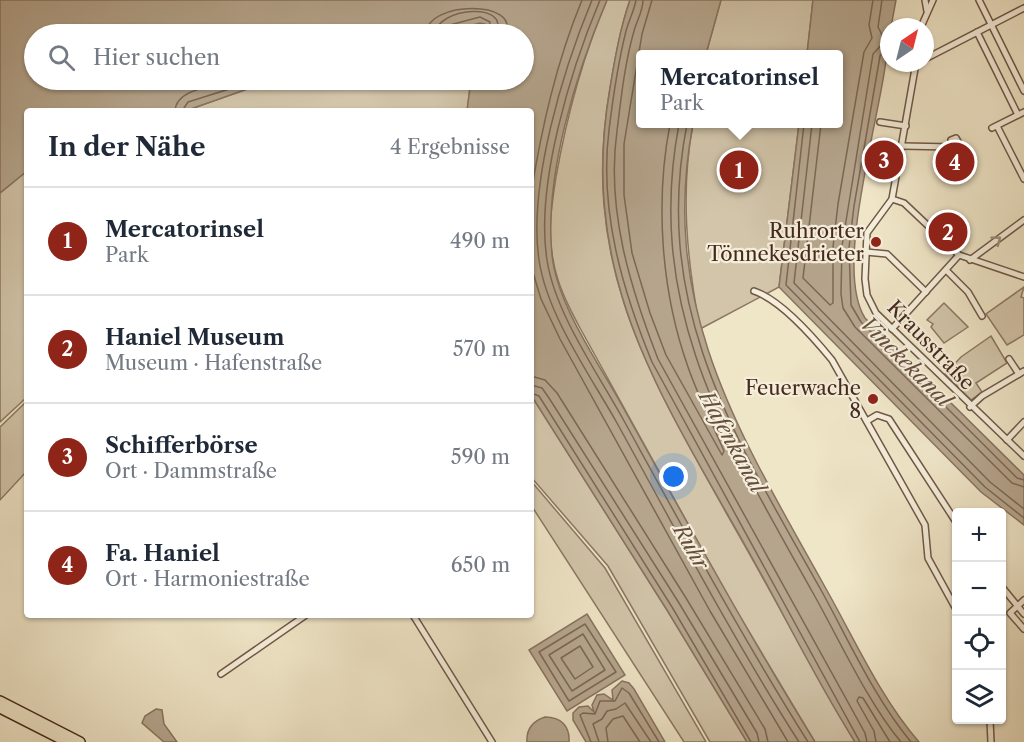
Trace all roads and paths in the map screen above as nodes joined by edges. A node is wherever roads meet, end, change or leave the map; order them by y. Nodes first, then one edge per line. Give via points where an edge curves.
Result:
1 (925, 0) edge
2 (933, 0) edge
3 (979, 0) edge
4 (1024, 8) edge
5 (927, 11) junction
6 (924, 18) edge
7 (991, 25) junction
8 (976, 32) junction
9 (934, 54) edge
10 (915, 72) edge
11 (1024, 91) edge
12 (1021, 113) edge
13 (880, 122) dead end
14 (906, 126) junction
15 (903, 146) junction
16 (952, 147) dead end
17 (1023, 175) edge
18 (891, 202) junction
19 (1024, 220) edge
20 (866, 252) junction
21 (959, 255) junction
22 (970, 260) junction
23 (946, 270) junction
24 (1024, 277) edge
25 (754, 291) dead end
26 (926, 292) junction
27 (982, 316) dead end
28 (892, 328) junction
29 (1009, 359) dead end
30 (1021, 373) edge
31 (970, 407) junction
32 (867, 421) junction
33 (1024, 422) edge
34 (1007, 440) junction
35 (1024, 456) edge
36 (952, 514) edge
37 (1006, 593) edge
38 (952, 600) edge
39 (1024, 600) edge
40 (1015, 606) junction
41 (1024, 614) edge
42 (302, 618) edge
43 (415, 618) edge
44 (1024, 629) edge
45 (221, 674) dead end
46 (0, 701) edge
47 (0, 708) edge
48 (990, 724) edge
49 (67, 742) edge
50 (80, 742) edge
51 (492, 742) edge
52 (991, 742) edge

1 - 5 street
2 - 5 street
3 - 7 street
4 - 7 street
5 - 6 street
7 - 8 street
7 - 11 street
8 - 9 street
8 - 12 street
10 - 14 street
12 - 17 street via 994,127
13 - 14 street
14 - 15 street
15 - 16 street
15 - 18 street
18 - 20 street, Krausstraße via 867,233
18 - 21 street via 904,203
22 -> 19 street
20 - 26 street via 887,254
20 - 28 street, Krausstraße via 867,295 876,313
21 - 22 street
21 - 23 street
22 - 24 street
23 - 26 street
23 - 27 street via 962,285
25 - 32 street via 774,301 825,351
26 - 28 street
28 - 31 street, Krausstraße
29 - 30 street
30 - 31 street
31 - 34 street, Krausstraße
32 - 36 street via 877,414 889,418
32 - 38 street via 925,525 930,561
33 - 34 street
34 - 35 street, Krausstraße
37 - 40 street
39 - 40 street
40 - 41 street
40 - 44 street via 1010,613
42 - 45 street
43 - 51 street
46 - 50 highway
47 - 49 highway
48 - 52 street

